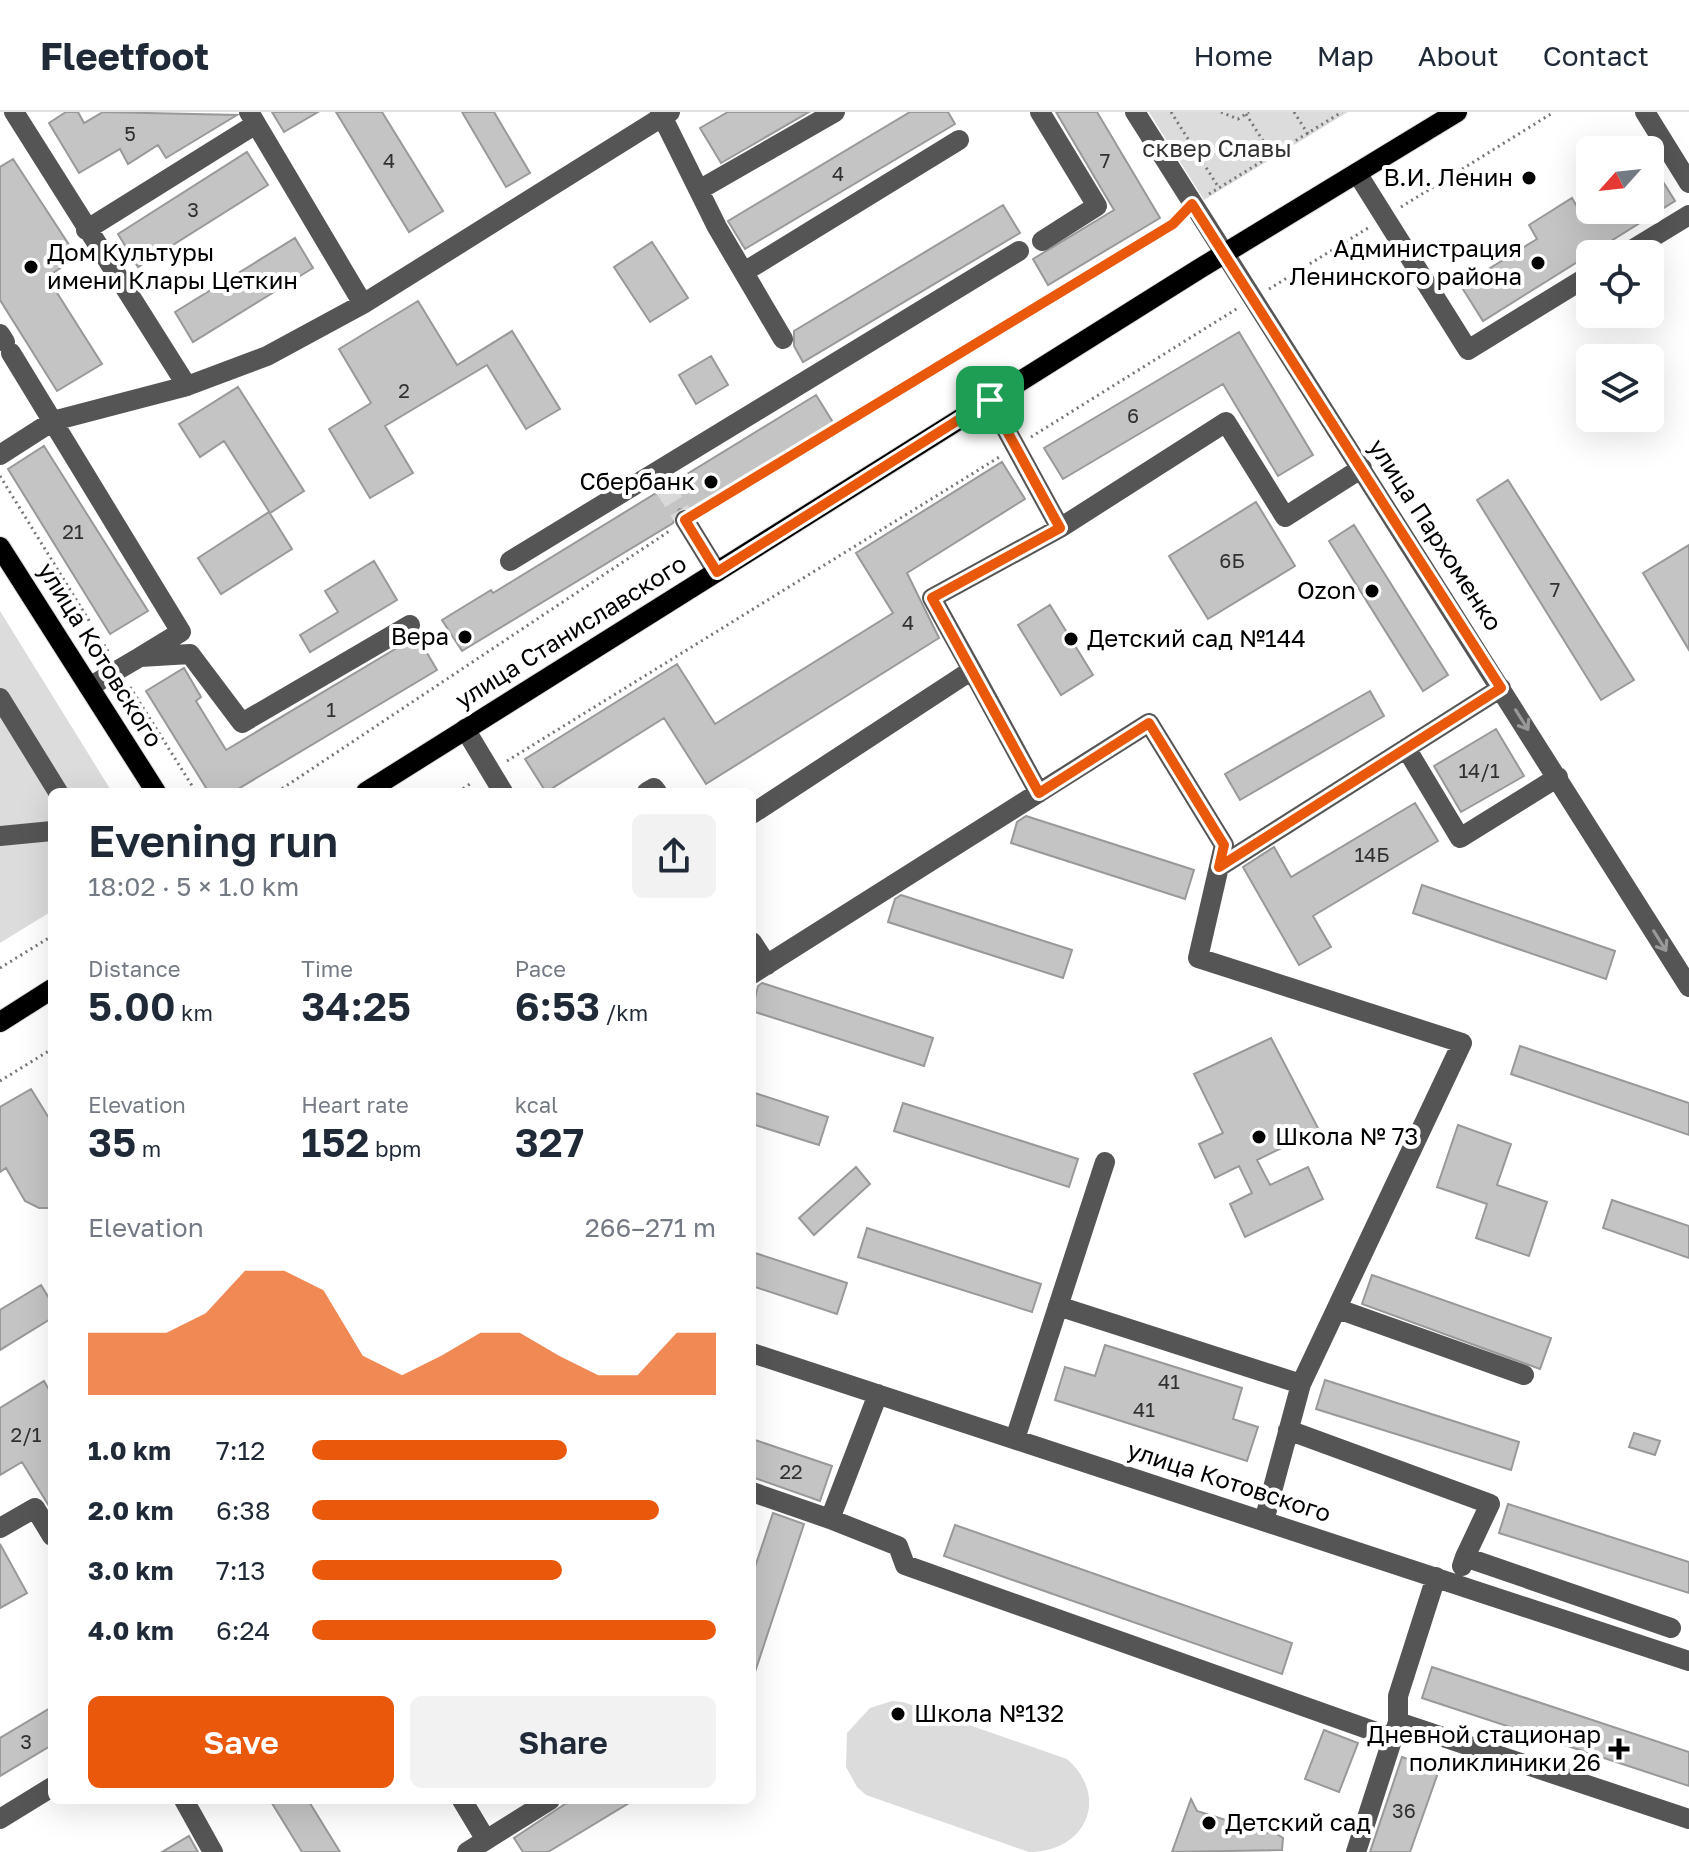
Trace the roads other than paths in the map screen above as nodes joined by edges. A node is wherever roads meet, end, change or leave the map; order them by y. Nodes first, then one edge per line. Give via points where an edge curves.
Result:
1 (835, 112) edge
2 (1040, 112) edge
3 (1135, 112) edge
4 (1457, 112) edge
5 (1645, 112) edge
6 (664, 114) edge
7 (24, 115) edge
8 (252, 118) edge
9 (959, 140) dead end
10 (1357, 173) junction
11 (1689, 183) edge
12 (699, 190) junction
13 (1689, 215) edge
14 (86, 230) junction
15 (1648, 240) edge
16 (1042, 241) dead end
17 (1019, 251) dead end
18 (1223, 254) junction
19 (744, 272) junction
20 (1576, 284) edge
21 (363, 304) junction
22 (783, 339) dead end
23 (5, 343) edge
24 (187, 386) junction
25 (990, 400) junction
26 (53, 421) junction
27 (0, 455) edge
28 (1362, 468) junction
29 (685, 520) tunnel mouth
30 (1060, 528) junction
31 (0, 547) edge
32 (510, 561) dead end
33 (717, 572) junction
34 (410, 625) dead end
35 (140, 657) junction
36 (972, 670) junction
37 (89, 687) junction
38 (1501, 688) junction
39 (0, 698) edge
40 (465, 729) junction
41 (1406, 748) junction
42 (1558, 777) junction
43 (56, 788) edge
44 (153, 788) edge
45 (372, 788) edge
46 (501, 788) edge
47 (1039, 793) junction
48 (756, 811) edge
49 (48, 831) edge
50 (0, 836) edge
51 (1219, 867) junction
52 (759, 970) edge
53 (1689, 987) edge
54 (48, 992) edge
55 (0, 1022) edge
56 (1105, 1162) dead end
57 (1058, 1306) junction
58 (1338, 1309) junction
59 (756, 1354) edge
60 (1524, 1375) dead end
61 (1301, 1384) junction
62 (878, 1394) junction
63 (1288, 1430) junction
64 (1015, 1439) junction
65 (756, 1499) edge
66 (830, 1519) junction
67 (1264, 1521) junction
68 (0, 1528) edge
69 (48, 1529) edge
70 (1465, 1557) junction
71 (1446, 1581) junction
72 (1671, 1628) dead end
73 (1689, 1661) edge
74 (1396, 1730) junction
75 (48, 1789) edge
76 (186, 1804) edge
77 (464, 1804) edge
78 (544, 1804) edge
79 (0, 1819) edge
80 (1689, 1819) edge
81 (486, 1840) junction
82 (213, 1852) edge
83 (467, 1852) edge
84 (1356, 1852) edge

1 - 12 street
2 - 16 street via 1097,206
3 - 18 street, улица Пархоменко
4 - 10 main road, улица Станиславского
5 - 11 street
6 - 12 street
6 - 21 street
7 - 14 street
8 - 14 street
8 - 21 street
9 - 19 street
10 - 18 main road, улица Станиславского
10 - 20 street via 1468,350
12 - 19 street
13 - 15 street
14 - 24 street
17 - 32 street via 659,478
18 - 25 main road, улица Станиславского
18 - 28 street, улица Пархоменко
19 - 22 street
21 - 24 street via 267,356
23 - 26 street
24 - 26 street
25 - 30 street
25 - 33 main road, улица Станиславского
26 - 27 street
26 - 35 street via 181,632
28 - 30 street via 1285,517 1226,422
28 - 38 street, улица Пархоменко
29 - 33 street
30 - 36 street via 932,598
31 - 37 main road, улица Котовского
33 - 40 main road, улица Станиславского
34 - 35 street via 242,723 190,654
35 - 37 street
36 - 47 street
36 - 48 street
37 - 44 main road, улица Котовского
38 - 41 street
38 -> 42 street, улица Пархоменко
39 - 43 street
40 - 45 main road, улица Станиславского
40 - 46 street
41 - 42 street via 1460,838
41 - 51 street
42 -> 53 street, улица Пархоменко
47 - 51 street via 1149,723 1224,845
47 - 52 street
49 - 50 street
51 - 58 street via 1198,958 1462,1043
54 - 55 main road
56 - 57 street
57 - 61 street
57 - 64 street
58 - 60 street
58 - 61 street
59 - 62 street, улица Котовского
61 - 63 street
62 - 64 street, улица Котовского
62 - 66 street
63 - 67 street
63 - 70 street via 1490,1504
64 - 67 street, улица Котовского
65 - 66 street
66 - 74 street via 898,1546 905,1565
67 - 71 street, улица Котовского
68 - 69 street via 35,1508
70 - 71 street
70 - 72 street
71 - 73 street, улица Котовского
71 - 74 street via 1398,1696
74 - 80 street
74 - 84 street
75 - 79 street
76 - 82 street
77 - 81 street
78 - 81 street
81 - 83 street

